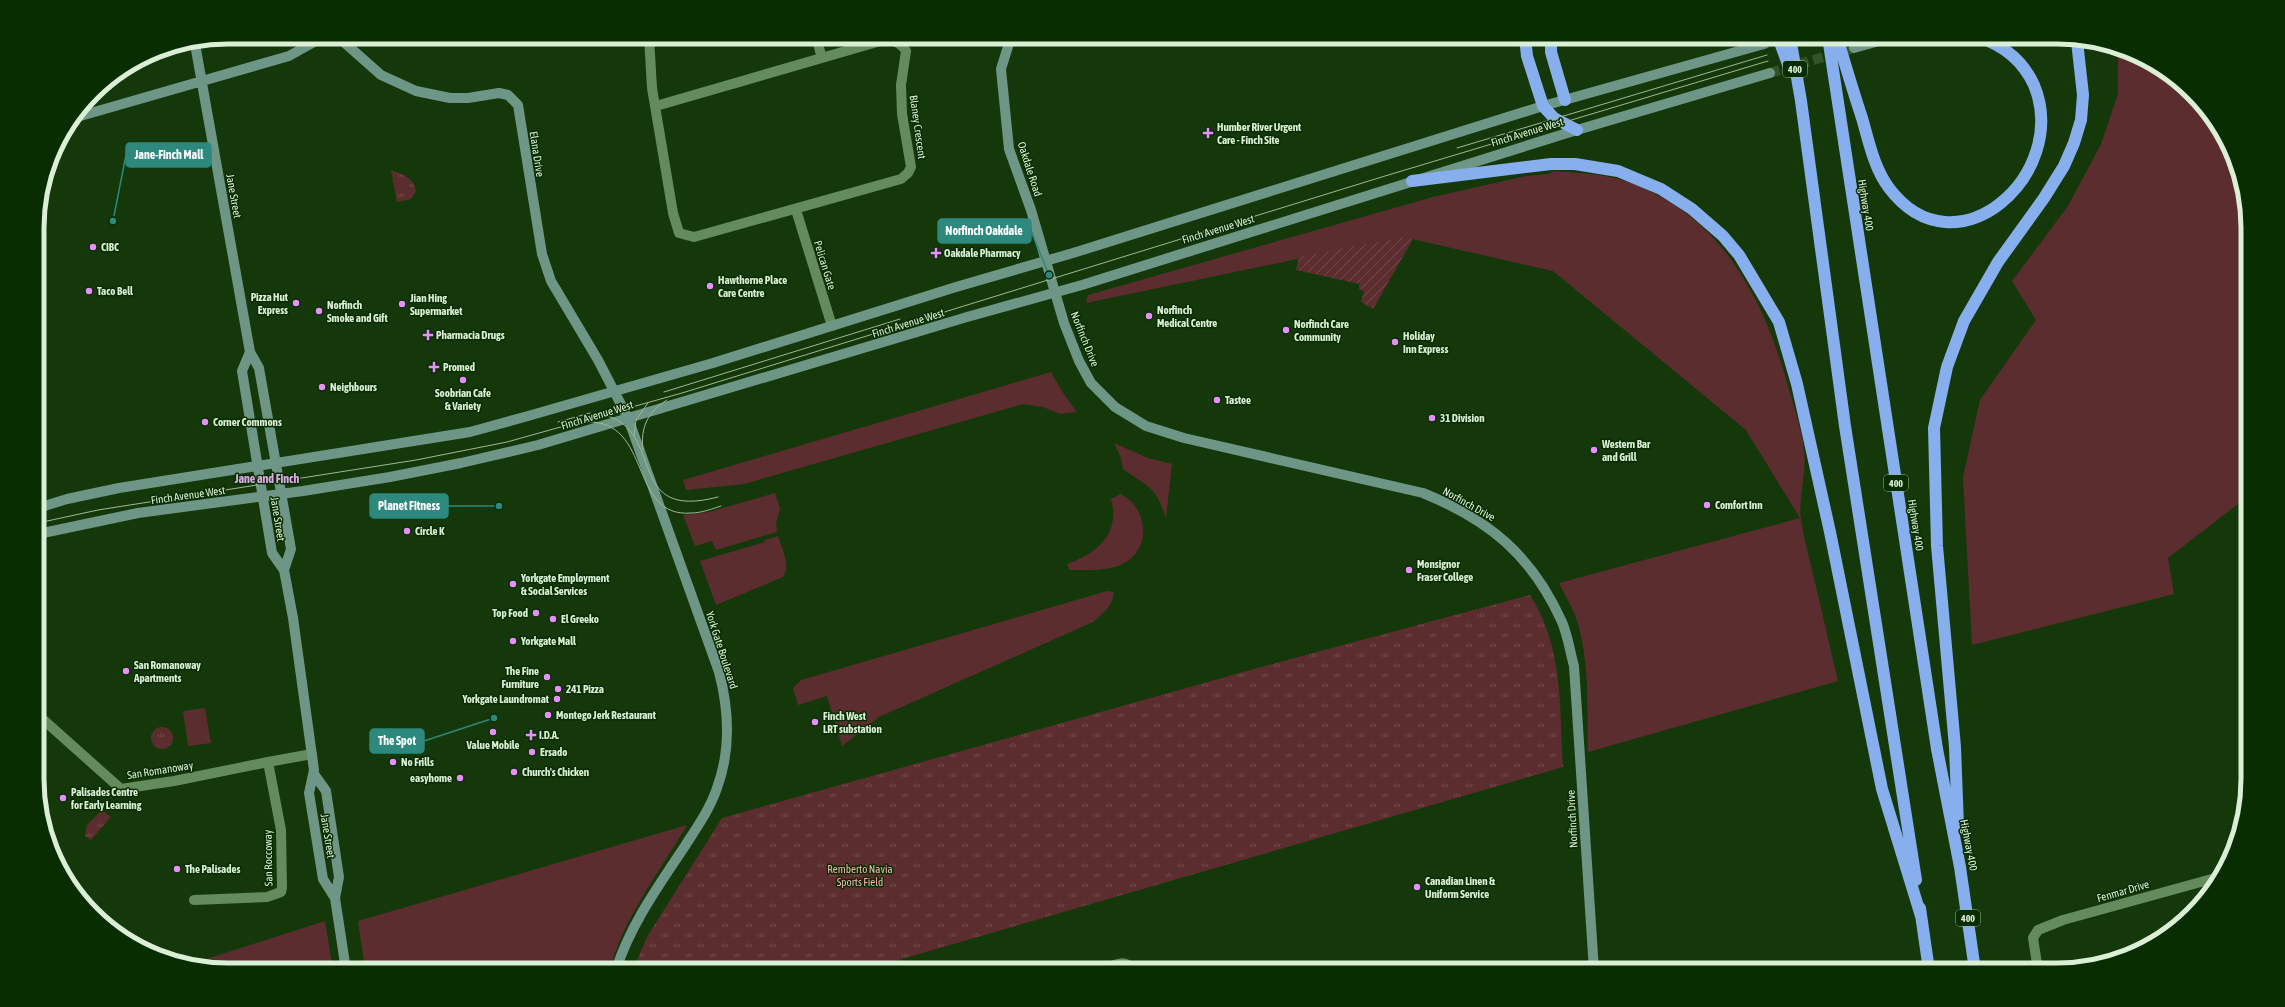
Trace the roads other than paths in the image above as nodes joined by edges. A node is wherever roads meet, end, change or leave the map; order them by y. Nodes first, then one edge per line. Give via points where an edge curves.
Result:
1 (311, 44) edge
2 (346, 44) edge
3 (649, 44) edge
4 (818, 44) edge
5 (872, 44) edge
6 (900, 44) edge
7 (1008, 44) edge
8 (1526, 44) edge
9 (1551, 44) edge
10 (1764, 44) tunnel mouth
11 (1781, 44) edge
12 (1791, 44) edge
13 (1829, 44) edge
14 (1839, 44) edge
15 (1869, 44) edge
16 (1993, 44) edge
17 (2077, 45) edge
18 (196, 47) edge
19 (1854, 48) tunnel mouth
20 (822, 58) junction
21 (1770, 73) tunnel mouth
22 (202, 81) junction
23 (1565, 100) junction
24 (1801, 101) junction
25 (656, 106) junction
26 (1543, 106) junction
27 (83, 115) edge
28 (1577, 130) junction
29 (1412, 180) junction
30 (796, 210) junction
31 (1045, 261) junction
32 (1055, 292) junction
33 (832, 326) junction
34 (250, 352) junction
35 (615, 391) junction
36 (628, 418) junction
37 (276, 463) junction
38 (257, 466) junction
39 (282, 493) junction
40 (263, 496) junction
41 (44, 506) edge
42 (44, 533) edge
43 (284, 570) junction
44 (44, 720) edge
45 (312, 754) junction
46 (268, 762) junction
47 (314, 774) junction
48 (334, 839) junction
49 (317, 842) junction
50 (1960, 867) junction
51 (2211, 879) edge
52 (335, 898) junction
53 (194, 900) dead end
54 (1921, 916) junction
55 (345, 963) edge
56 (618, 963) edge
57 (1594, 963) edge
58 (1928, 963) edge
59 (1974, 963) edge
60 (2037, 963) edge

1 - 22 main road via 289,56
2 - 35 main road, Elana Drive via 381,75 416,92 450,98 499,93 508,95 518,105 542,254 551,281
3 - 25 street via 652,88
4 - 20 street
5 - 20 street, Blaney Crescent
6 - 30 street, Blaney Crescent via 906,51 901,85 902,114 911,167 908,173 901,179
7 - 31 main road, Oakdale Road via 1001,69 1009,149 1031,210
8 - 26 highway via 1527,56
9 - 23 highway
10 - 23 main road, Finch Avenue West
11 - 24 highway
12 - 24 highway, 400
13 - 50 highway, Highway 400 / 400 via 1937,749
14 - 16 highway via 1880,172 1899,199 1919,214 1938,221 1968,220 1984,215 1999,206 2028,170 2038,148 2042,133 2038,94 2030,76 2020,63 2008,51
15 - 19 main road
17 - 50 highway via 2083,95 2081,120 2074,144 2064,166 1998,262 1964,321 1947,366 1934,428 1937,546 1955,747
18 - 22 main road, Jane Street
20 - 25 street, Blaney Crescent
21 - 28 main road, Finch Avenue West
22 - 27 main road
22 - 34 main road, Jane Street
23 - 26 main road, Finch Avenue West
24 - 54 highway, 400 via 1845,426
25 - 30 street, Blaney Crescent via 673,213 679,233 694,237
26 - 28 highway via 1554,118
26 - 31 main road, Finch Avenue West
28 - 29 main road, Finch Avenue West
29 - 32 main road, Finch Avenue West
29 - 54 highway via 1551,164 1575,164 1618,171 1661,189 1692,209 1723,236 1739,255 1779,322 1797,384 1882,789
30 - 33 street, Pelican Gate
31 - 32 main road, Oakdale Road
31 - 33 main road, Finch Avenue West
32 - 36 main road, Finch Avenue West
32 - 57 main road, Norfinch Drive via 1071,343 1091,383 1115,406 1146,426 1184,438 1423,493 1462,511 1498,534 1536,575 1562,623 1574,666
33 - 35 main road, Finch Avenue West
34 - 37 main road, Jane Street via 259,368
34 - 38 main road, Jane Street via 242,371
35 - 36 main road, Elana Drive
35 - 37 main road, Finch Avenue West via 470,432
36 - 39 main road, Finch Avenue West via 538,445 461,463 337,486
36 - 56 main road, York Gate Boulevard via 714,657 725,696 728,727 724,763 710,805 634,926
37 - 38 main road, Finch Avenue West
37 - 39 main road, Jane Street
38 - 40 main road, Jane Street
38 - 41 main road, Finch Avenue West via 119,488
39 - 40 main road, Finch Avenue West
39 - 43 main road, Jane Street via 291,549
40 - 42 main road, Finch Avenue West via 138,513
40 - 43 main road, Jane Street via 272,553
43 - 45 main road, Jane Street
44 - 46 street, San Romanoway via 121,789 174,782
45 - 46 street, San Romanoway
45 - 47 main road, Jane Street
46 - 53 street, San Roccoway via 281,830 281,892 267,897
47 - 48 main road, Jane Street via 326,791
47 - 49 main road, Jane Street via 309,793
48 - 49 main road
48 - 52 main road, Jane Street via 339,877
49 - 52 main road, Jane Street via 323,879
50 - 59 highway, Highway 400 / 400
51 - 60 street, Fenmar Drive via 2063,920 2038,930 2033,938
52 - 55 main road, Jane Street
54 - 58 highway, 400

